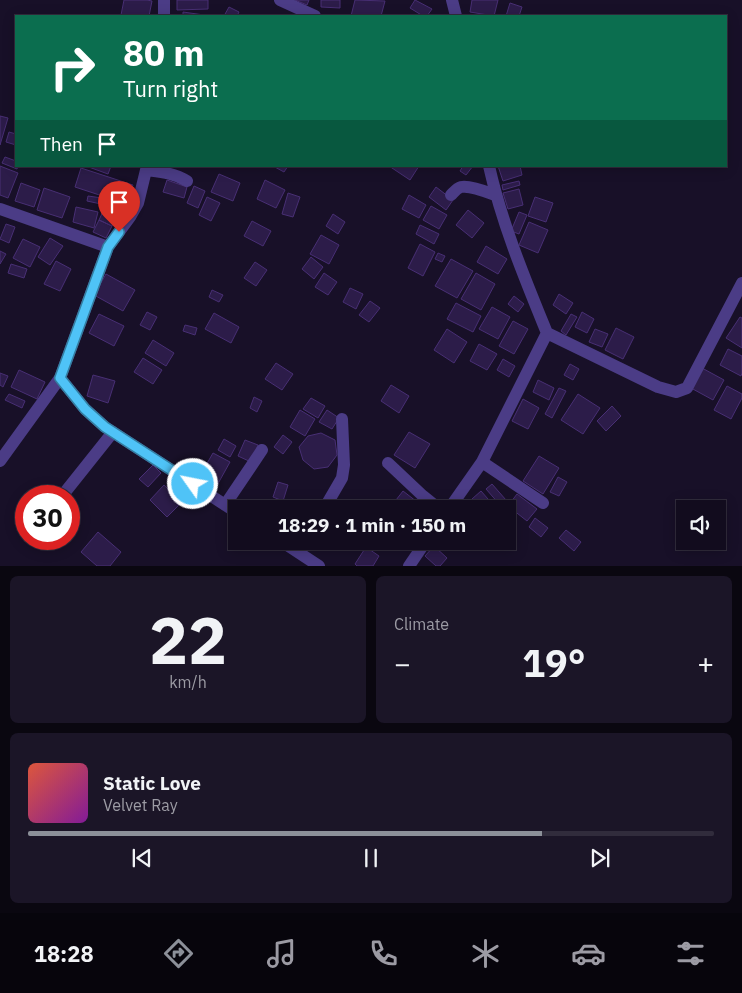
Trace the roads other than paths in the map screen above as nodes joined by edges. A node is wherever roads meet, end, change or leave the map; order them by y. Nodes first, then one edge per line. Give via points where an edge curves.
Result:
1 (164, 0) edge
2 (280, 0) edge
3 (452, 0) edge
4 (164, 15) edge
5 (313, 15) edge
6 (456, 15) edge
7 (489, 167) edge
8 (147, 168) edge
9 (187, 181) dead end
10 (451, 195) dead end
11 (496, 195) junction
12 (0, 209) edge
13 (108, 247) junction
14 (742, 283) edge
15 (547, 333) junction
16 (60, 378) junction
17 (342, 419) dead end
18 (113, 432) junction
19 (262, 450) dead end
20 (0, 461) edge
21 (482, 462) junction
22 (388, 463) dead end
23 (71, 485) edge
24 (329, 500) edge
25 (427, 500) edge
26 (455, 500) edge
27 (543, 503) dead end
28 (225, 505) junction
29 (228, 507) edge
30 (304, 550) edge
31 (420, 550) edge
32 (318, 566) edge
33 (409, 566) edge

1 - 4 street
2 - 5 street
3 - 6 street
7 - 11 street
8 - 9 street
8 - 13 street via 138,202
10 - 11 street via 462,186
11 - 15 street
12 - 13 street
13 - 16 street
14 - 15 street via 687,388 676,392 658,387
15 - 21 street
16 - 18 street via 85,409
16 - 20 street
17 - 24 street via 342,478
18 - 23 street
18 - 28 street
19 - 28 street
21 - 26 street
21 - 27 street
22 - 25 street
28 - 29 street
30 - 32 street
31 - 33 street

